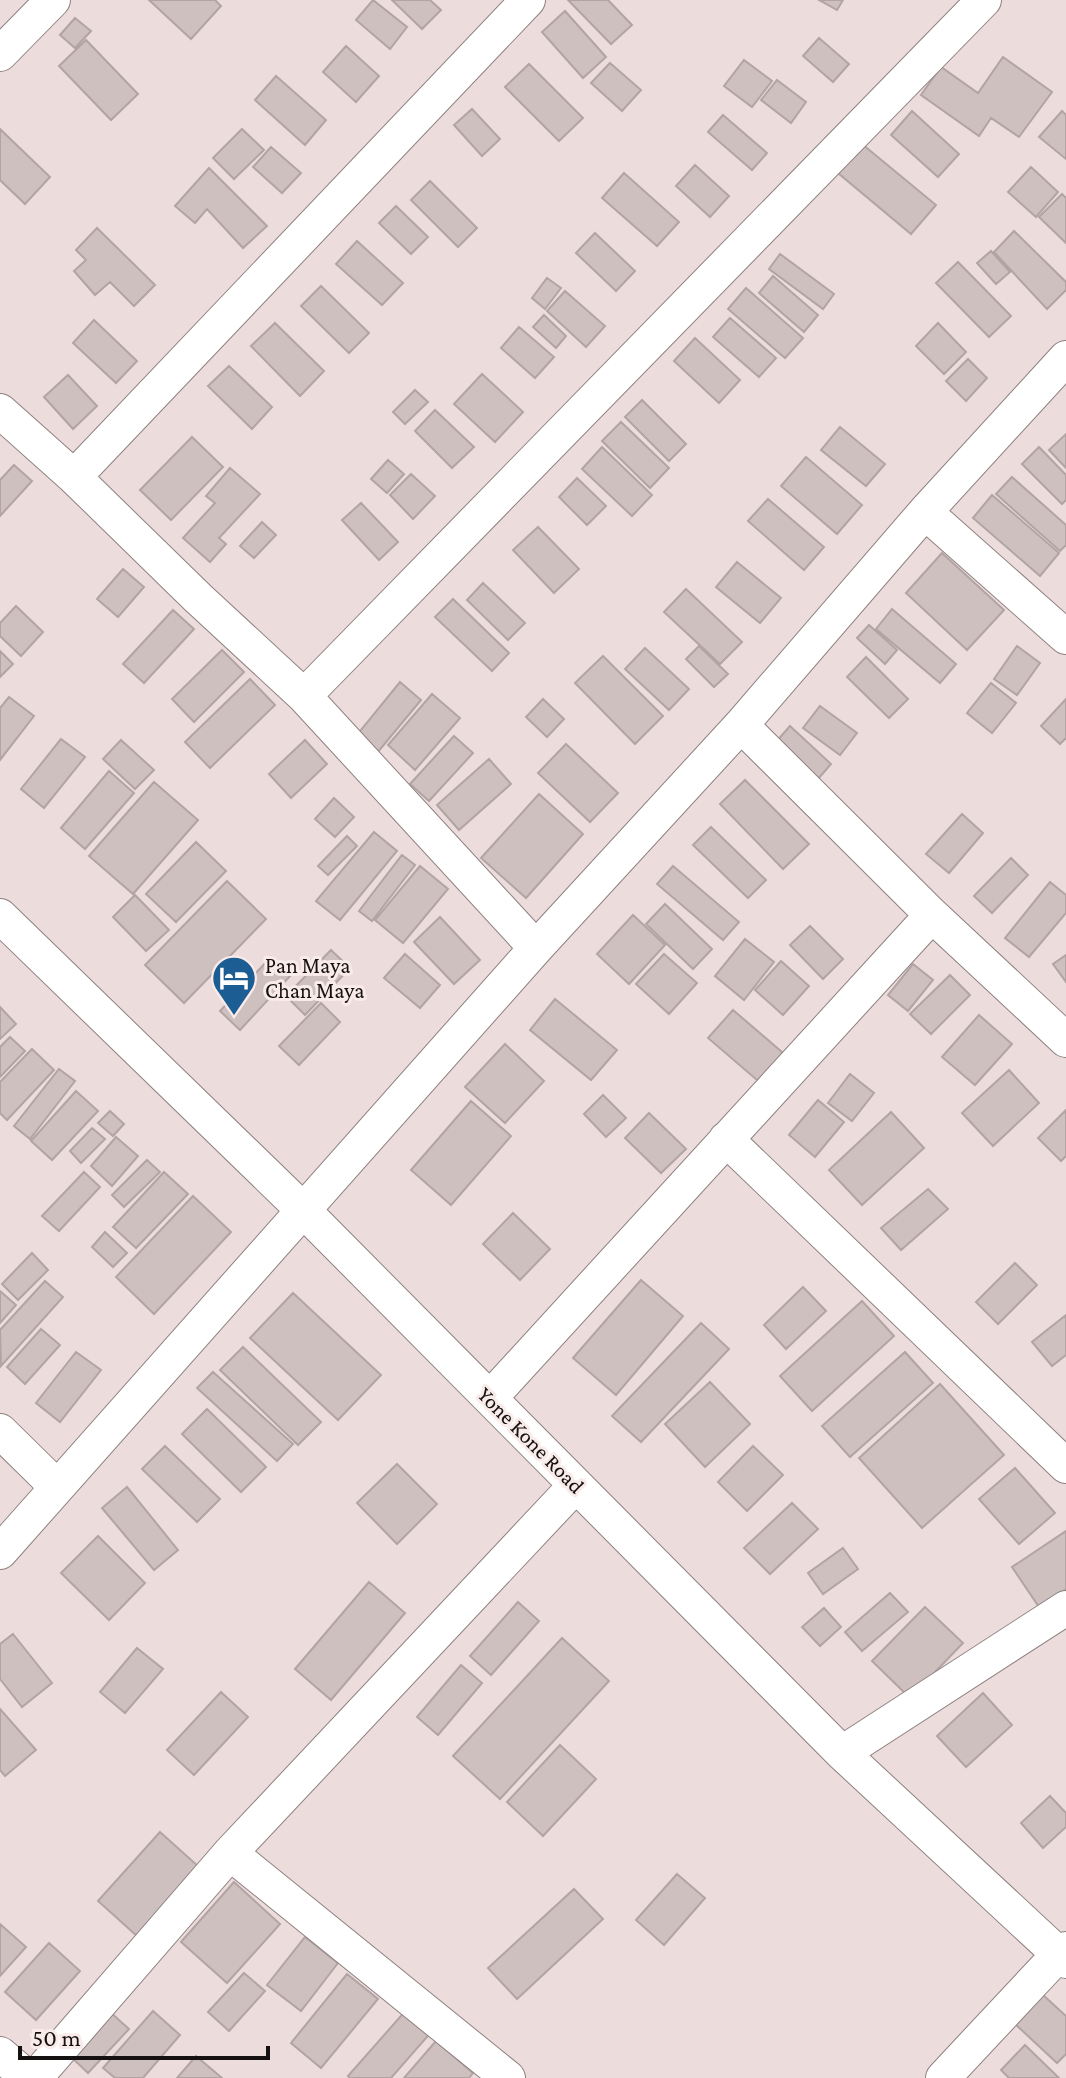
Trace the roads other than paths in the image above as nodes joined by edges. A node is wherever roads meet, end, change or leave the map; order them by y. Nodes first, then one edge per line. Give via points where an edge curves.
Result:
1 (53, 0) edge
2 (528, 0) edge
3 (984, 0) edge
4 (0, 54) edge
5 (1066, 358) edge
6 (0, 411) edge
7 (74, 477) junction
8 (925, 512) junction
9 (1066, 637) edge
10 (304, 696) junction
11 (741, 725) junction
12 (932, 915) junction
13 (0, 916) edge
14 (536, 948) junction
15 (1066, 1040) edge
16 (726, 1139) junction
17 (303, 1210) junction
18 (490, 1398) junction
19 (0, 1431) edge
20 (1066, 1466) edge
21 (576, 1485) junction
22 (57, 1487) junction
23 (0, 1552) edge
24 (1066, 1608) edge
25 (842, 1753) junction
26 (230, 1853) junction
27 (1064, 1955) edge
28 (0, 2054) edge
29 (28, 2078) edge
30 (35, 2078) edge
31 (508, 2078) edge
32 (943, 2078) edge

1 - 4 street
2 - 7 street
3 - 10 street
5 - 8 street
6 - 7 street
7 - 10 street
8 - 9 street
8 - 11 street
10 - 14 street
11 - 12 street
11 - 14 street
12 - 15 street
12 - 16 street
13 - 17 street, Yone Kone Road
14 - 17 street
16 - 18 street
16 - 20 street
17 - 18 street, Yone Kone Road
17 - 22 street
18 - 21 street, Yone Kone Road
19 - 22 street
21 - 25 street, Yone Kone Road
21 - 26 street
22 - 23 street
24 - 25 street
25 - 27 street, Yone Kone Road
26 - 30 street
26 - 31 street
27 - 32 street
28 - 29 street

